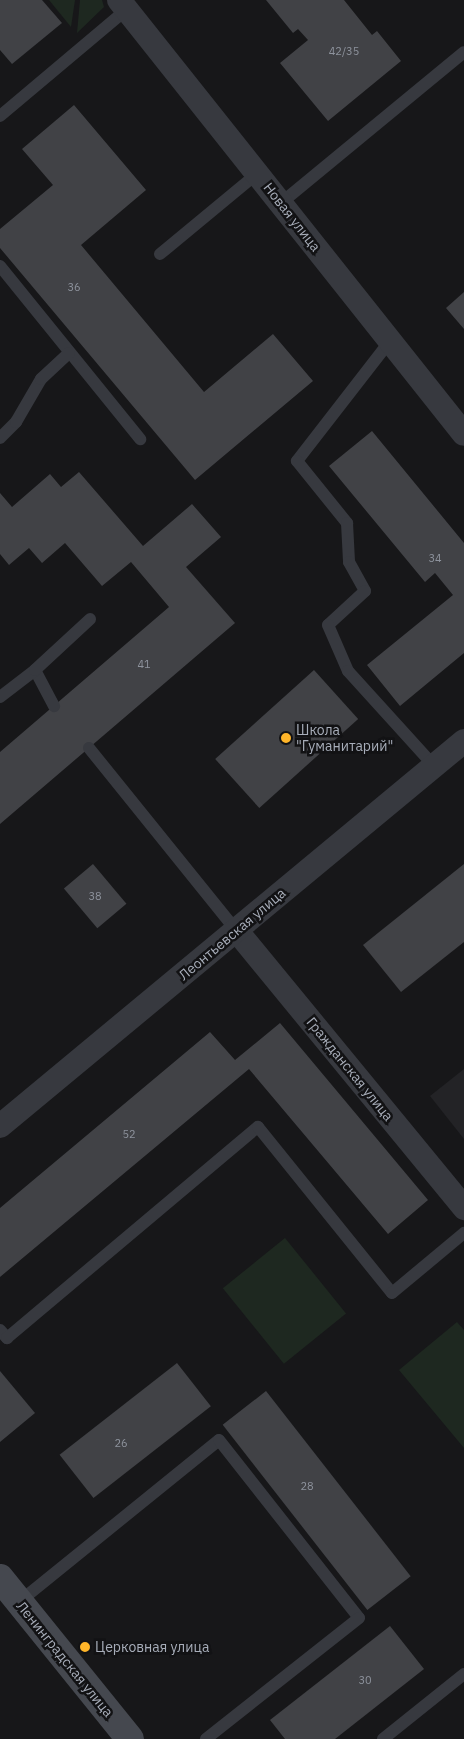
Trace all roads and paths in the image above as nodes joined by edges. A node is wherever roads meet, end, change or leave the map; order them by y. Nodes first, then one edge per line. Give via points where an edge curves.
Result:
1 (123, 4) edge
2 (464, 52) edge
3 (0, 116) edge
4 (258, 173) junction
5 (281, 203) junction
6 (160, 254) dead end
7 (0, 266) edge
8 (390, 341) junction
9 (69, 353) junction
10 (464, 434) edge
11 (0, 438) edge
12 (140, 439) dead end
13 (90, 619) dead end
14 (35, 670) junction
15 (0, 697) edge
16 (54, 706) dead end
17 (464, 741) edge
18 (89, 748) dead end
19 (434, 766) junction
20 (236, 930) junction
21 (0, 1126) edge
22 (464, 1208) edge
23 (464, 1233) edge
24 (0, 1330) edge
25 (0, 1578) edge
26 (19, 1602) junction
27 (464, 1674) edge
28 (130, 1739) edge
29 (206, 1739) edge
30 (383, 1739) edge

1 - 3 lane
1 - 4 street, Новая улица
2 - 5 lane
4 - 5 street, Новая улица
4 - 6 lane
5 - 8 street, Новая улица
7 - 9 lane
8 - 10 street, Новая улица
8 - 19 lane via 297,461 347,523 349,562 365,591 328,625 348,671
9 - 11 lane via 41,380 16,422
9 - 12 lane
13 - 14 lane
14 - 15 lane
14 - 16 lane
17 - 19 street, Леонтьевская улица
18 - 20 lane
19 - 20 street, Леонтьевская улица
20 - 21 street, Леонтьевская улица
20 - 22 street, Гражданская улица
23 - 24 lane via 392,1293 258,1127 7,1338
25 - 26 street, Ленинградская улица
26 - 28 street, Ленинградская улица
26 - 29 lane via 219,1440 359,1618
27 - 30 lane

